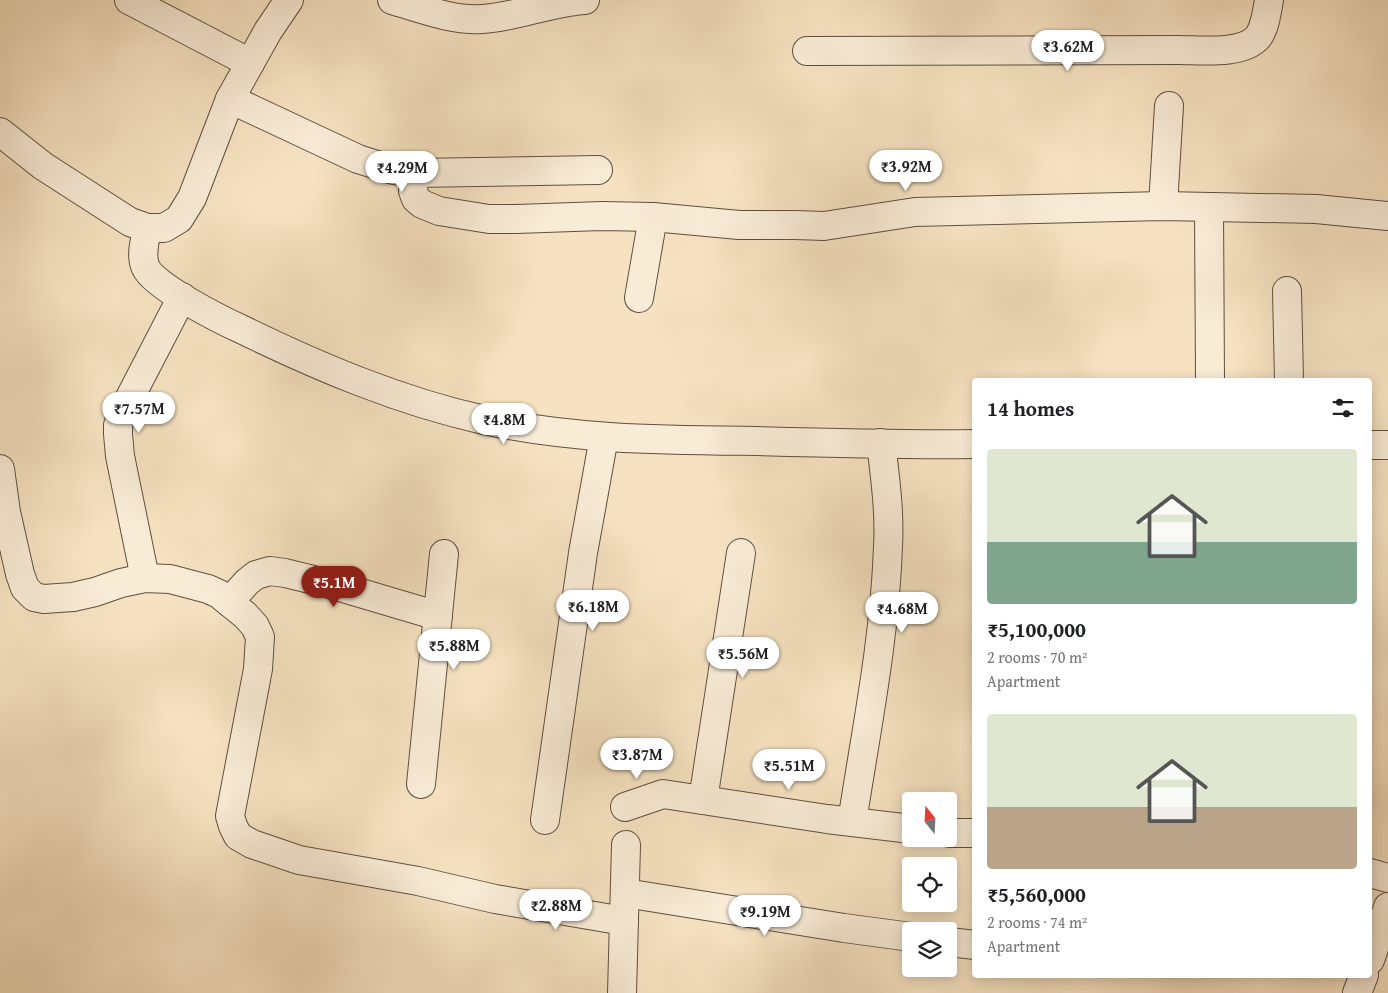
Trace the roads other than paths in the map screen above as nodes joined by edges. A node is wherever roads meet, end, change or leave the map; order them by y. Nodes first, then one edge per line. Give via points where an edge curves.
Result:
1 (129, 0) edge
2 (290, 0) edge
3 (392, 0) edge
4 (585, 0) edge
5 (1269, 0) edge
6 (807, 51) dead end
7 (250, 63) junction
8 (230, 98) junction
9 (1169, 106) dead end
10 (0, 132) edge
11 (598, 170) dead end
12 (414, 173) junction
13 (1163, 206) junction
14 (1209, 208) junction
15 (1388, 216) edge
16 (653, 218) junction
17 (147, 228) junction
18 (1287, 292) dead end
19 (182, 297) junction
20 (639, 298) dead end
21 (1210, 378) edge
22 (1289, 378) edge
23 (604, 437) junction
24 (881, 443) junction
25 (972, 444) edge
26 (1372, 445) edge
27 (1388, 446) edge
28 (0, 469) edge
29 (3, 512) edge
30 (741, 553) dead end
31 (444, 554) dead end
32 (145, 578) junction
33 (229, 602) junction
34 (438, 616) junction
35 (421, 784) dead end
36 (703, 800) junction
37 (625, 807) dead end
38 (545, 820) dead end
39 (852, 822) junction
40 (902, 828) edge
41 (958, 833) edge
42 (972, 833) edge
43 (626, 846) dead end
44 (1372, 874) edge
45 (1388, 878) edge
46 (625, 893) junction
47 (1388, 907) edge
48 (624, 921) junction
49 (902, 936) edge
50 (957, 943) edge
51 (972, 945) edge
52 (1373, 963) edge
53 (1365, 978) edge
54 (622, 993) edge
55 (1357, 993) edge

1 - 7 street
2 - 7 street
3 - 4 street via 462,18 482,19
5 - 6 street via 1258,37 1236,48
7 - 8 street
8 - 12 street via 358,159
8 - 17 street via 192,198 178,219 164,228
9 - 13 street
10 - 17 street via 43,166 98,202 130,222
11 - 12 street
12 - 16 street via 413,190 422,204 468,216
13 - 14 street
13 - 16 street via 915,212 824,226 739,226
14 - 15 street via 1316,209
14 - 21 street
16 - 20 street
17 - 19 street via 143,250 146,268 156,282
18 - 22 street
19 - 23 street via 218,319 283,350 412,400 484,420 559,434
19 - 32 street via 118,425 120,456
23 - 24 street
23 - 38 street via 583,553
24 - 25 street
24 - 39 street via 888,512 885,590
26 - 27 street
28 - 29 street
29 - 32 street via 25,588 34,597 73,597
30 - 36 street
31 - 34 street
32 - 33 street via 170,579 208,589
33 - 34 street via 256,575 270,571 330,584
33 - 48 street via 255,626 260,637 258,670 230,816 238,836 299,860
34 - 35 street
36 - 37 street via 663,794
36 - 39 street
39 - 40 street
41 - 42 street
43 - 46 street
44 - 45 street
46 - 48 street
46 - 49 street
47 - 52 street
48 - 54 street
50 - 51 street
53 - 55 street

